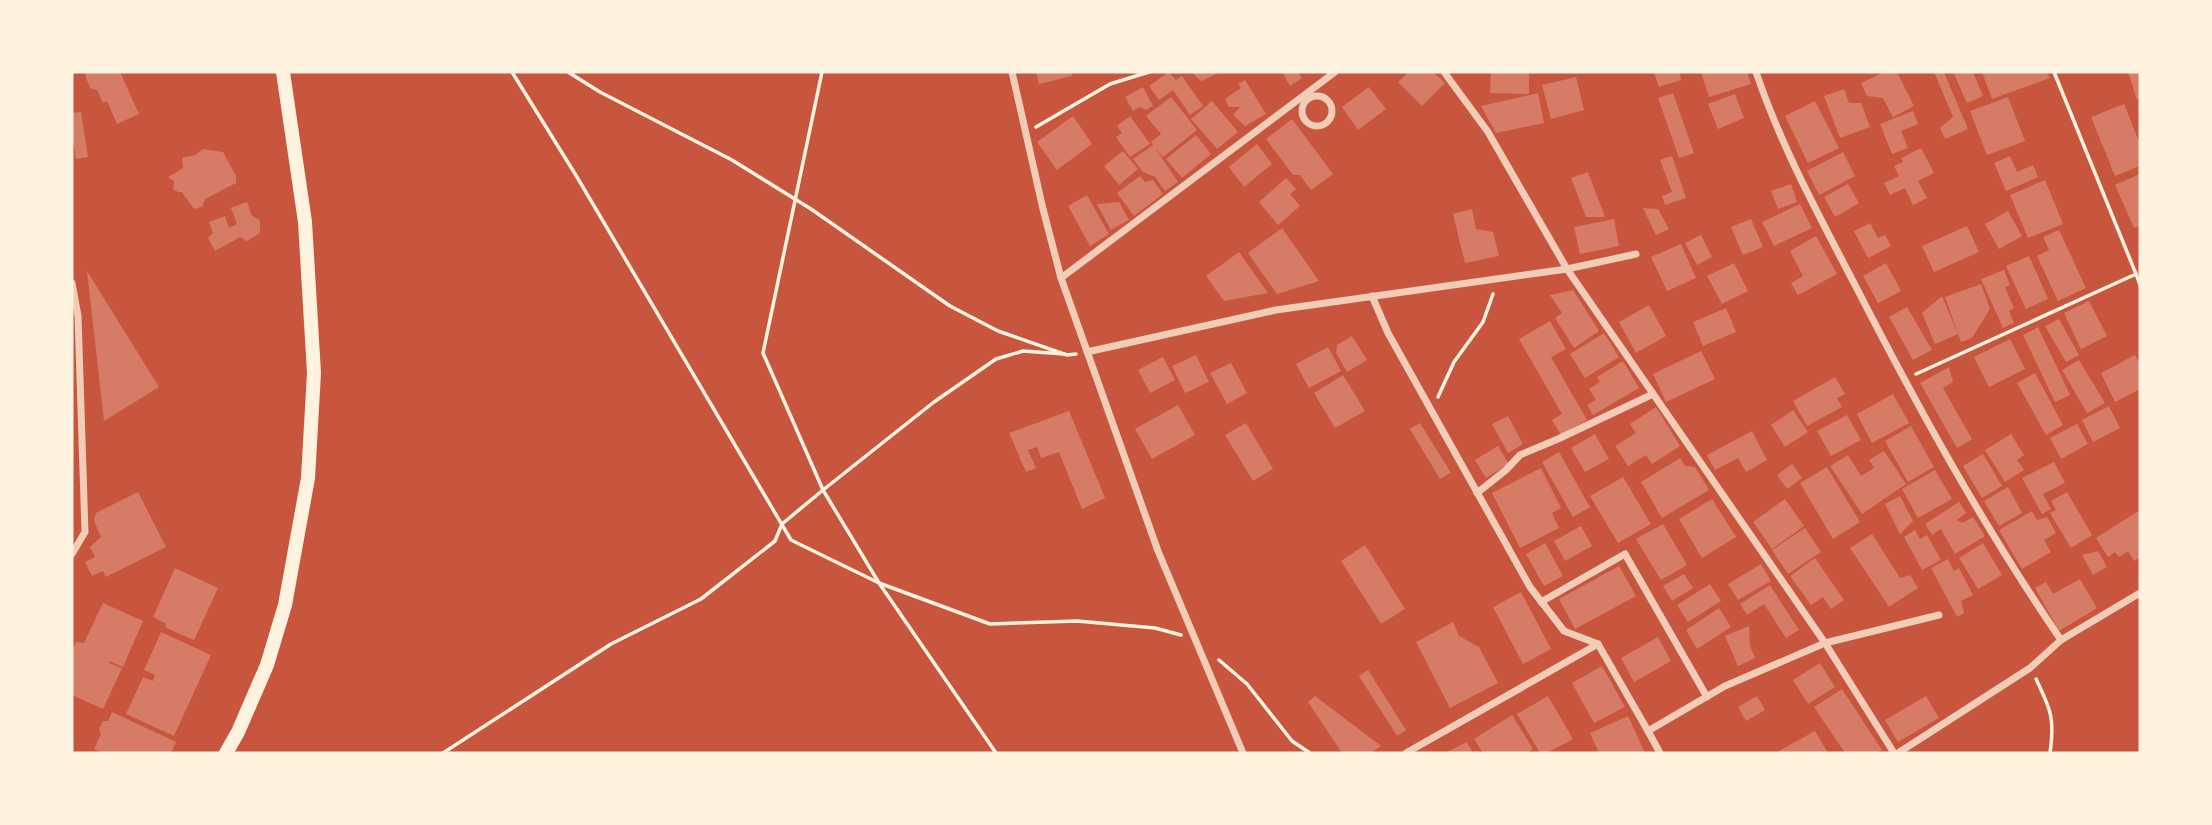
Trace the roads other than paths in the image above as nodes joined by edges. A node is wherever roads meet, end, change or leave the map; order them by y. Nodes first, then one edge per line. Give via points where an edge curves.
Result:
1 (283, 72) edge
2 (1012, 72) edge
3 (1335, 72) edge
4 (1444, 72) edge
5 (1756, 72) edge
6 (1310, 95) junction
7 (1636, 254) dead end
8 (1566, 269) junction
9 (1061, 278) junction
10 (72, 284) edge
11 (1372, 296) junction
12 (75, 316) edge
13 (1087, 352) junction
14 (1653, 394) junction
15 (1477, 493) junction
16 (72, 554) edge
17 (2140, 593) edge
18 (1541, 602) junction
19 (1939, 615) dead end
20 (2061, 640) junction
21 (1825, 643) junction
22 (1598, 644) junction
23 (1707, 697) junction
24 (1648, 731) junction
25 (226, 753) edge
26 (1243, 753) edge
27 (1405, 753) edge
28 (1660, 753) edge
29 (1896, 753) edge

1 - 25 main road via 305,222 314,373 308,478 285,605 267,665
2 - 9 street
3 - 6 street
4 - 8 street via 1488,132
5 - 20 street via 1800,177 1903,380 1965,492
6 - 6 street via 1304,104 1304,118 1311,125 1321,125 1331,116 1331,106
6 - 9 street
7 - 8 street
8 - 11 street
8 - 14 street
9 - 13 street
10 - 12 street
11 - 13 street via 1276,310
11 - 15 street via 1388,334
12 - 16 street via 85,531
13 - 26 street via 1158,551
14 - 15 street via 1520,455
14 - 21 street
15 - 18 street
17 - 20 street
18 - 22 street via 1564,631
18 - 23 street via 1625,554
19 - 21 street
20 - 29 street via 2030,668
21 - 23 street
21 - 29 street
22 - 24 street
22 - 27 street
23 - 24 street
24 - 28 street

